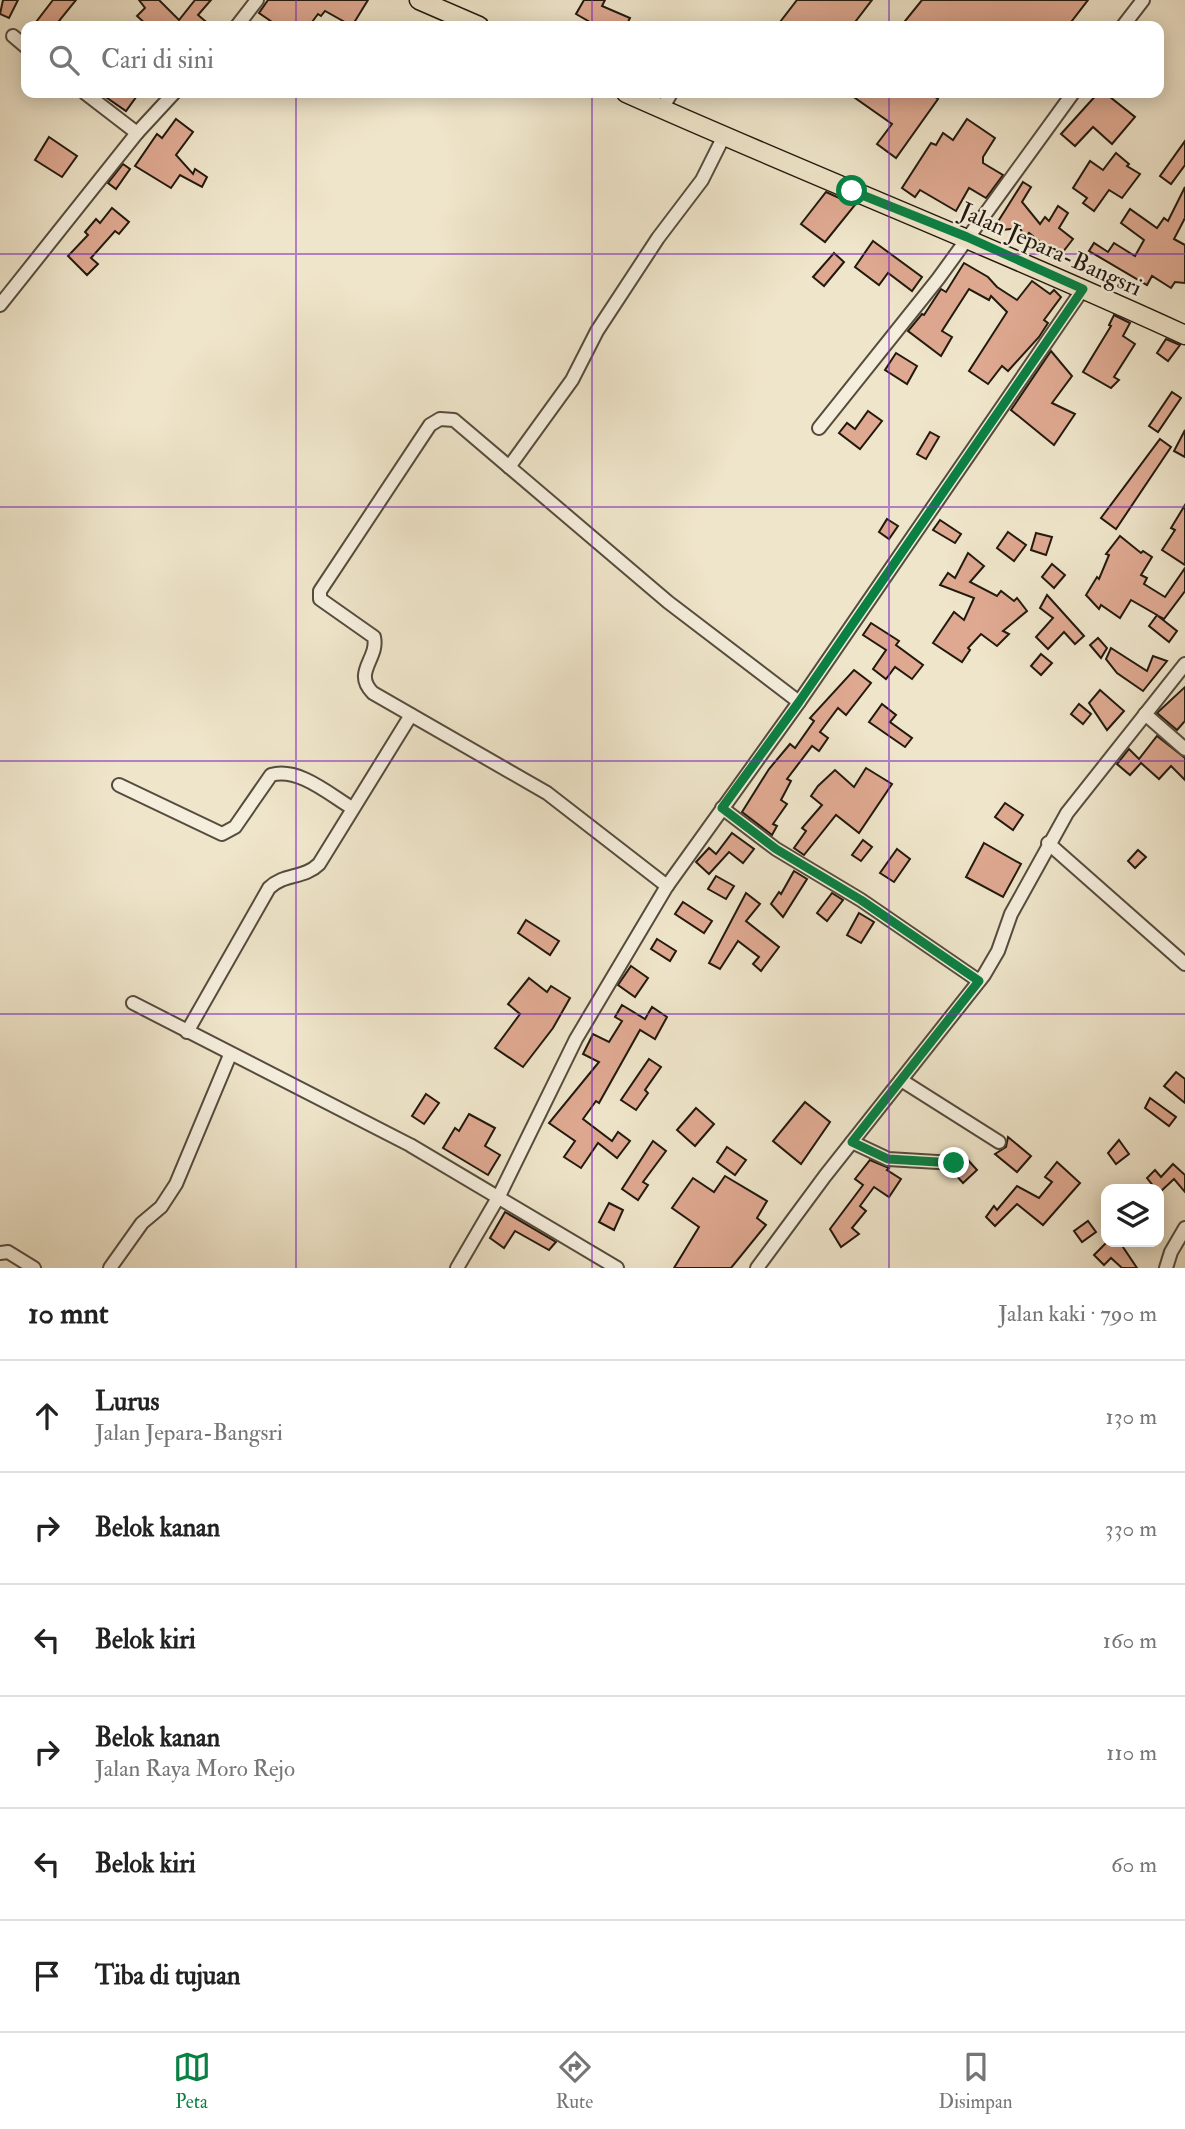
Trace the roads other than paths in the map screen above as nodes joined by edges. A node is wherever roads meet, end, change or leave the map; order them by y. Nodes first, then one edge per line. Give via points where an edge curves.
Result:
1 (257, 0) edge
2 (419, 0) edge
3 (1143, 0) edge
4 (241, 21) edge
5 (467, 21) edge
6 (1126, 21) edge
7 (13, 36) dead end
8 (21, 43) edge
9 (92, 98) edge
10 (169, 98) edge
11 (1069, 98) edge
12 (667, 101) edge
13 (137, 133) junction
14 (724, 136) junction
15 (967, 237) junction
16 (1083, 289) junction
17 (0, 305) edge
18 (1185, 335) edge
19 (819, 428) dead end
20 (509, 467) junction
21 (1185, 664) edge
22 (799, 702) junction
23 (1145, 714) junction
24 (411, 715) junction
25 (1185, 749) edge
26 (119, 785) dead end
27 (352, 808) junction
28 (722, 808) junction
29 (1048, 843) junction
30 (667, 886) junction
31 (1185, 964) edge
32 (979, 981) junction
33 (133, 1003) dead end
34 (187, 1032) junction
35 (230, 1055) junction
36 (901, 1080) junction
37 (852, 1142) junction
38 (999, 1142) dead end
39 (954, 1163) dead end
40 (499, 1196) junction
41 (1185, 1228) edge
42 (0, 1253) edge
43 (34, 1268) edge
44 (110, 1268) edge
45 (457, 1268) edge
46 (617, 1268) edge
47 (757, 1268) edge
48 (1166, 1268) edge

1 - 4 street
2 - 5 main road
3 - 6 street
7 - 8 street
9 - 13 street
10 - 13 street
11 - 15 street
12 - 14 main road, Jalan Jepara-Bangsri
13 - 17 street
14 - 15 main road, Jalan Jepara-Bangsri
14 - 20 street via 702,180 597,331 572,380
15 - 16 main road, Jalan Jepara-Bangsri
15 - 19 street
16 - 18 main road, Jalan Jepara-Bangsri
16 - 22 street
20 - 22 street via 668,602
20 - 24 street via 454,420 440,419 430,425 320,591 324,604 374,637 363,674 366,685
21 - 23 street
22 - 28 street
23 - 25 street
23 - 29 street
24 - 27 street
24 - 30 street via 547,793
26 - 27 street via 222,834 235,827 271,775 279,773 295,775
27 - 34 street via 314,869 279,878 269,888
28 - 30 street
28 - 32 street via 776,849 861,900
29 - 31 street
29 - 32 street via 998,951
30 - 40 street via 576,1039
32 - 36 street
33 - 34 street
34 - 35 street
35 - 40 street via 410,1145
35 - 44 street via 176,1184
36 - 37 street
36 - 38 street
37 - 39 street via 888,1159
37 - 47 street
40 - 45 street
40 - 46 street
41 - 48 street
42 - 43 street via 8,1252

